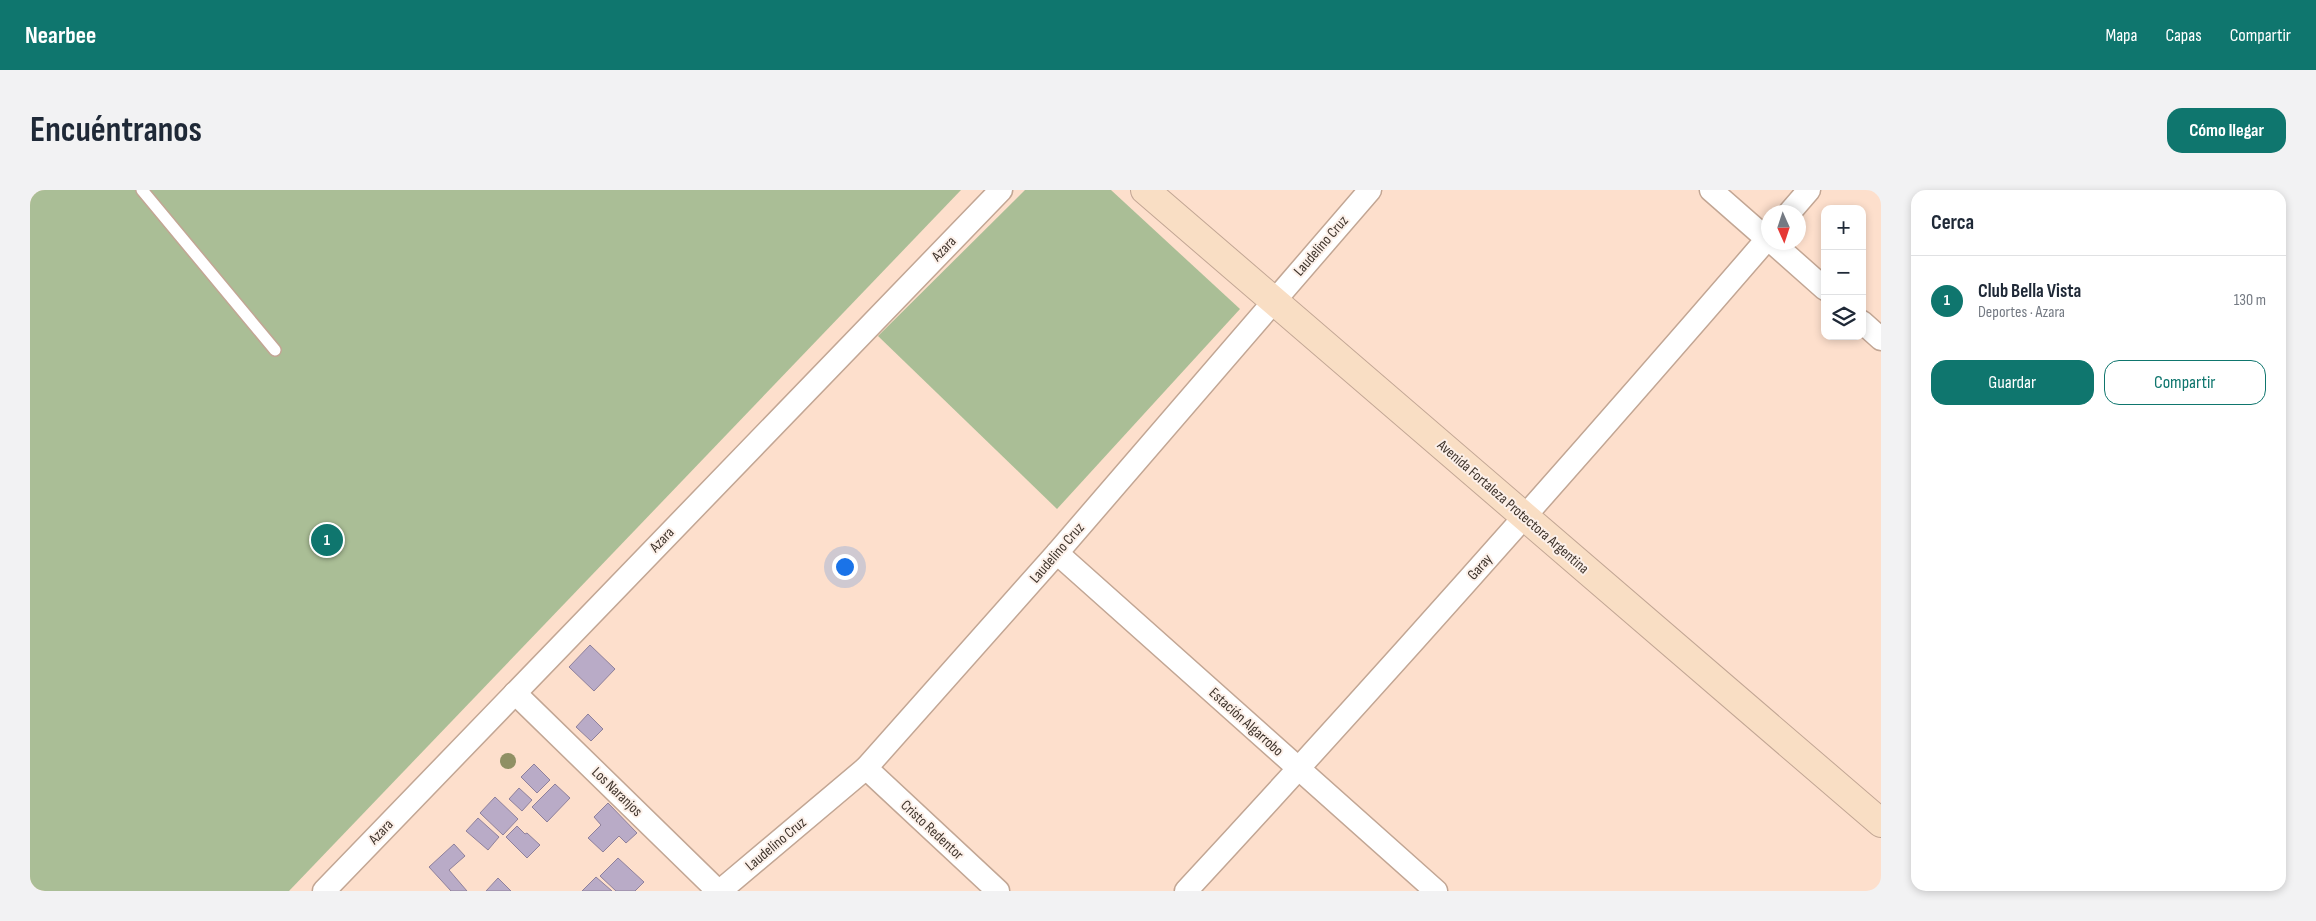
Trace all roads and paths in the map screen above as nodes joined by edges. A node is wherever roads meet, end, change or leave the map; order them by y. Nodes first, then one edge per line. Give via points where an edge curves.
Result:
1 (142, 190) edge
2 (1001, 190) edge
3 (1145, 190) edge
4 (1370, 190) edge
5 (1711, 190) edge
6 (1809, 190) edge
7 (1796, 205) edge
8 (1761, 233) edge
9 (1761, 249) edge
10 (1780, 250) edge
11 (1821, 286) edge
12 (1274, 301) junction
13 (1866, 325) edge
14 (1881, 338) edge
15 (275, 350) dead end
16 (1524, 517) junction
17 (1057, 553) junction
18 (515, 693) junction
19 (866, 768) junction
20 (1299, 769) junction
21 (1881, 823) edge
22 (324, 891) edge
23 (719, 891) edge
24 (998, 891) edge
25 (1186, 891) edge
26 (1436, 891) edge

1 - 15 lane
2 - 18 street, Azara
3 - 12 main road, Avenida Fortaleza Protectora Argentina
4 - 12 street, Laudelino Cruz
5 - 8 street
6 - 7 street
9 - 16 street, Garay
10 - 11 street
12 - 16 main road, Avenida Fortaleza Protectora Argentina
12 - 17 street, Laudelino Cruz
13 - 14 street
16 - 20 street, Garay
16 - 21 main road, Avenida Fortaleza Protectora Argentina
17 - 19 street, Laudelino Cruz
17 - 20 street, Estación Algarrobo
18 - 22 street, Azara
18 - 23 street, Los Naranjos
19 - 23 street, Laudelino Cruz
19 - 24 street, Cristo Redentor
20 - 25 street, Garay
20 - 26 street, Estación Algarrobo

